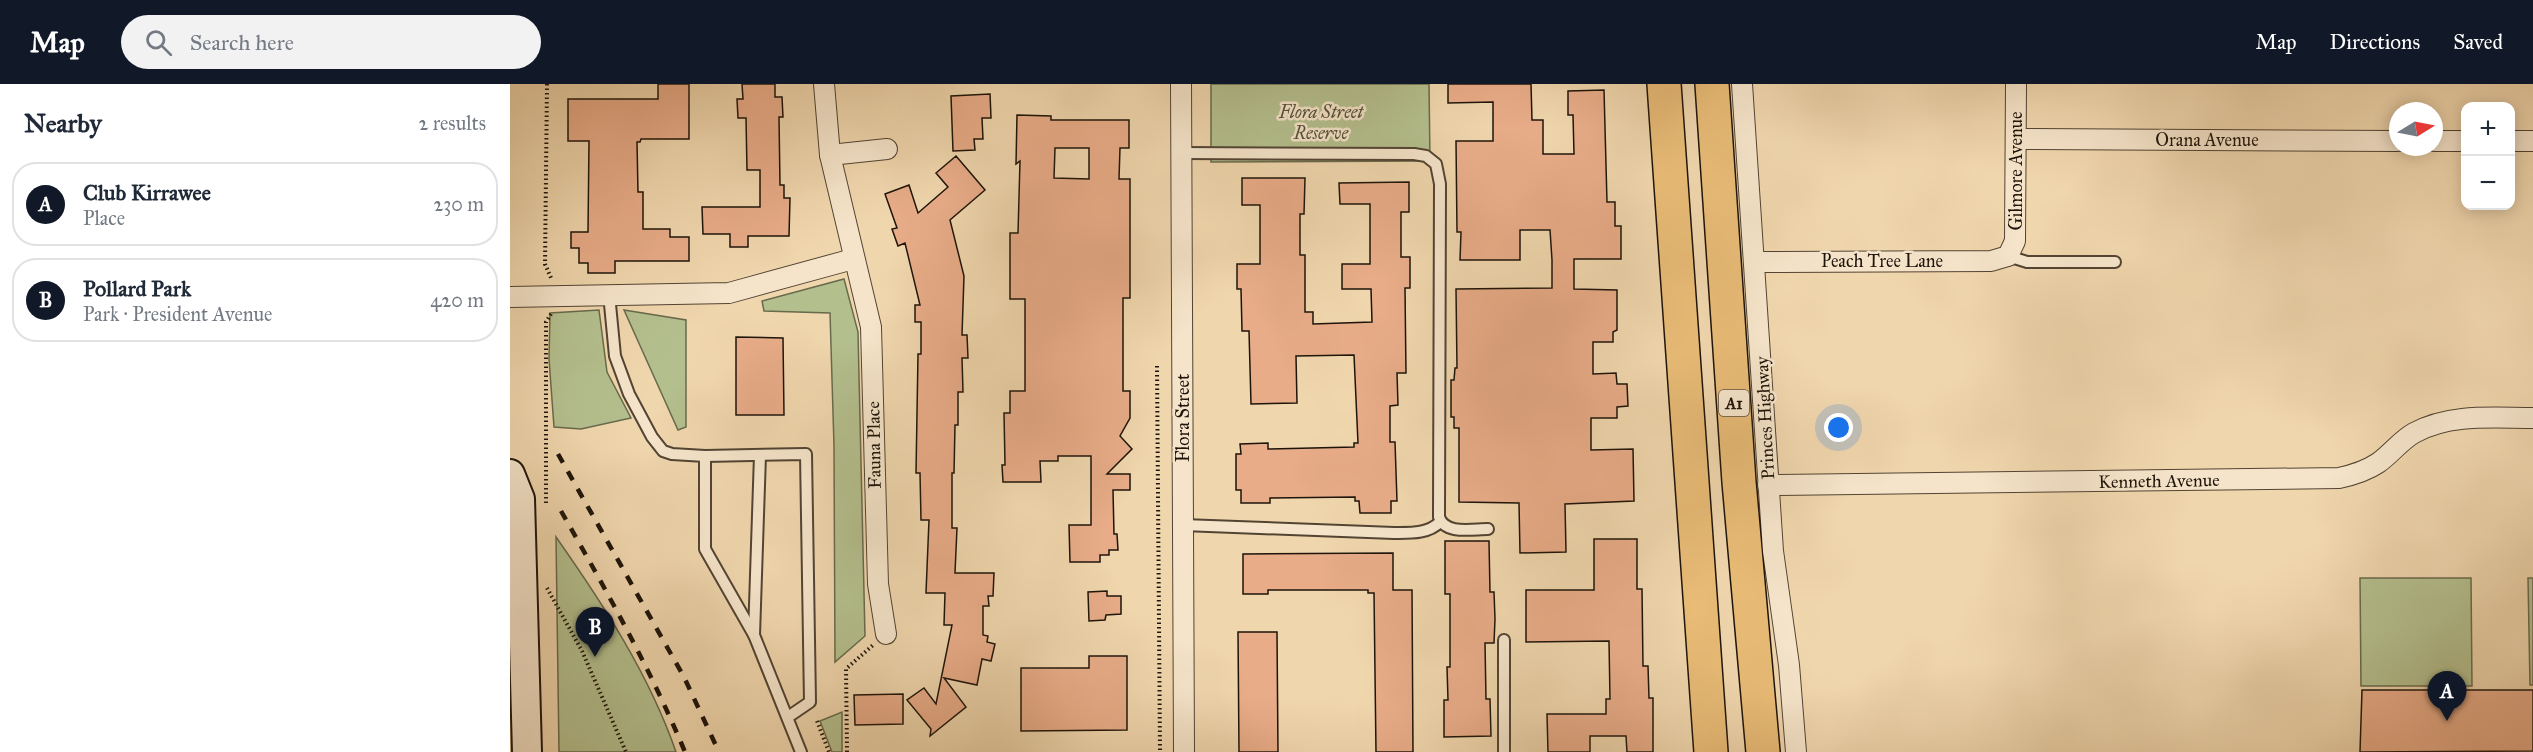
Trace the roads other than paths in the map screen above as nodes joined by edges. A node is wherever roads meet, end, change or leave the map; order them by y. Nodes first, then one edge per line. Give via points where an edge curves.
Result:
1 (824, 84) edge
2 (1181, 84) edge
3 (1664, 84) edge
4 (1712, 84) edge
5 (1742, 84) edge
6 (2016, 84) edge
7 (2016, 139) junction
8 (2389, 141) edge
9 (2443, 141) edge
10 (2461, 141) edge
11 (2515, 141) edge
12 (2533, 141) edge
13 (887, 149) dead end
14 (1181, 153) junction
15 (830, 155) junction
16 (2008, 256) junction
17 (853, 259) junction
18 (1755, 262) junction
19 (2115, 262) dead end
20 (609, 294) junction
21 (510, 297) edge
22 (2533, 418) edge
23 (760, 455) junction
24 (705, 456) junction
25 (510, 474) edge
26 (1768, 485) junction
27 (1440, 522) junction
28 (1183, 525) junction
29 (1488, 529) dead end
30 (886, 634) road end
31 (754, 635) junction
32 (1504, 640) dead end
33 (788, 717) junction
34 (527, 752) edge
35 (801, 752) edge
36 (1184, 752) edge
37 (1504, 752) edge
38 (1711, 752) edge
39 (1763, 752) edge
40 (1796, 752) edge

1 - 15 street, Fauna Place
2 - 14 street, Flora Street
3 - 38 highway
4 - 39 highway, Princes Highway / A1 via 1739,482
5 - 18 street, Princes Highway
6 - 7 street, Gilmore Avenue
7 - 8 street, Orana Avenue
7 - 16 street, Gilmore Avenue via 2015,241
9 - 10 street
11 - 12 street
13 - 15 street
14 - 27 lane via 1414,154 1426,156 1436,164 1440,184
14 - 28 street, Flora Street
15 - 17 street, Fauna Place
16 - 18 street, Peach Tree Lane via 1991,261
16 - 19 lane via 2027,262
17 - 20 street via 729,293
17 - 30 street, Fauna Place via 871,327 878,584
18 - 26 street, Princes Highway
20 - 21 street
20 - 24 lane via 620,374 652,437 663,451
22 - 26 street, Kenneth Avenue via 2466,419 2433,424 2413,434 2378,463 2340,478
23 - 24 lane
23 - 31 lane
23 - 33 lane via 806,454 810,702
24 - 31 lane via 705,549
25 - 34 main road via 520,499
26 - 40 street, Princes Highway via 1773,551 1790,665
27 - 28 lane via 1414,533
27 - 29 lane via 1451,529
28 - 36 street, Flora Street
31 - 33 lane
32 - 37 lane
33 - 35 lane

